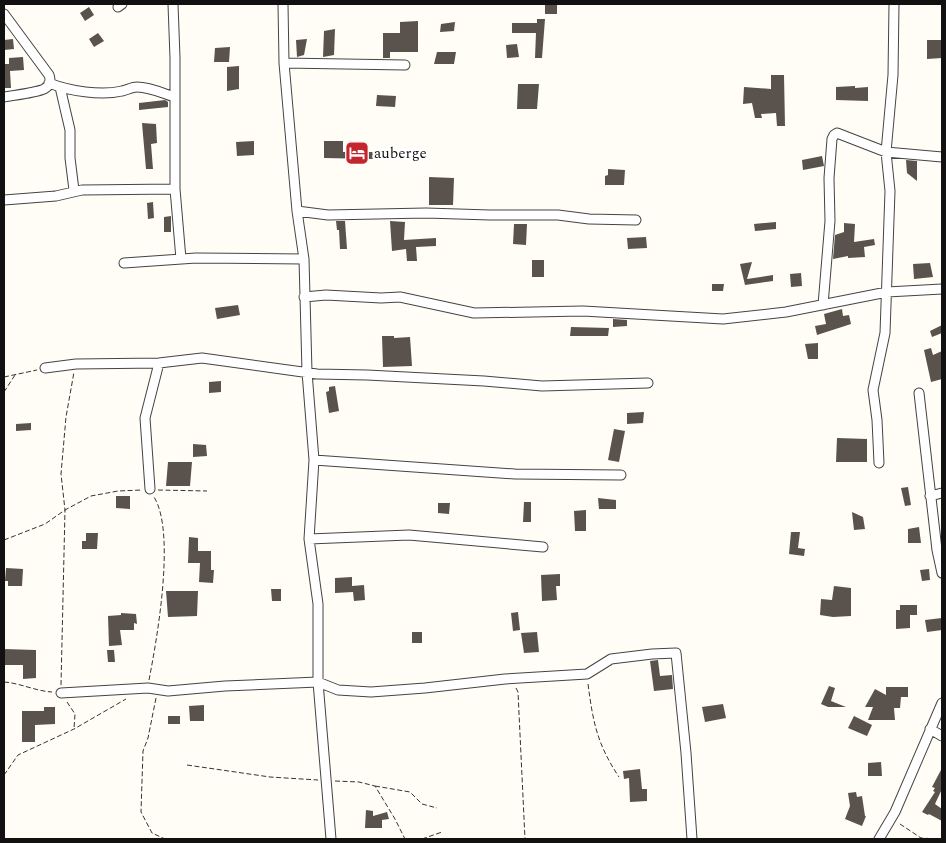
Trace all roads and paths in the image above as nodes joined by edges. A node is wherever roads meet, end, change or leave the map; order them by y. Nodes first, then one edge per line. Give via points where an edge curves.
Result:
1 (173, 4) edge
2 (284, 4) edge
3 (894, 4) edge
4 (4, 14) edge
5 (284, 63) junction
6 (405, 65) dead end
7 (50, 83) junction
8 (60, 87) junction
9 (4, 97) edge
10 (174, 97) junction
11 (886, 152) junction
12 (942, 158) edge
13 (175, 189) junction
14 (74, 190) junction
15 (4, 200) edge
16 (296, 211) junction
17 (636, 220) dead end
18 (180, 259) junction
19 (304, 259) junction
20 (124, 263) dead end
21 (942, 289) edge
22 (887, 292) junction
23 (304, 297) junction
24 (823, 305) junction
25 (159, 363) junction
26 (76, 364) junction
27 (45, 368) joint
28 (308, 372) junction
29 (15, 374) junction
30 (4, 377) edge
31 (648, 383) dead end
32 (4, 392) edge
33 (919, 393) dead end
34 (314, 460) junction
35 (879, 463) dead end
36 (621, 475) dead end
37 (150, 489) junction
38 (208, 491) dead end
39 (942, 493) edge
40 (930, 496) junction
41 (64, 510) junction
42 (309, 539) junction
43 (4, 540) edge
44 (543, 547) dead end
45 (942, 573) edge
46 (587, 674) junction
47 (504, 679) junction
48 (4, 682) edge
49 (318, 682) junction
50 (148, 688) junction
51 (61, 693) junction
52 (130, 696) dead end
53 (942, 703) edge
54 (74, 729) junction
55 (930, 729) junction
56 (942, 736) edge
57 (187, 766) dead end
58 (4, 774) edge
59 (619, 777) dead end
60 (327, 780) junction
61 (375, 786) junction
62 (437, 808) dead end
63 (895, 812) junction
64 (442, 832) dead end
65 (165, 839) edge
66 (331, 839) edge
67 (405, 839) edge
68 (422, 839) edge
69 (525, 839) edge
70 (692, 839) edge
71 (879, 839) edge
72 (937, 839) edge

1 - 10 street
2 - 5 street
3 - 11 street via 893,75
4 - 7 street via 49,74
5 - 6 street
5 - 16 street
7 - 8 street
7 - 9 street via 44,89
8 - 10 street via 104,92 150,88
8 - 14 street via 70,130
10 - 13 street
11 - 12 street
11 - 22 street via 890,191
11 - 24 street via 837,133 832,139
13 - 14 street
13 - 18 street
14 - 15 street via 56,196
16 - 17 street via 328,215 558,215
16 - 19 street
18 - 19 street
18 - 20 street
19 - 23 street
21 - 22 street
22 - 24 street
22 - 35 street via 886,333 873,390 878,420
23 - 24 street via 400,297 474,313 583,311 723,319
23 - 28 street
25 - 26 street
25 - 28 street via 202,358
25 - 37 street via 145,418
26 - 27 street
26 - 41 path via 66,417 61,474
27 - 29 path
28 - 31 street via 542,386
28 - 34 street
29 - 30 path
29 - 32 path
33 - 40 street
34 - 36 street via 515,474
34 - 42 street
37 - 38 path
37 - 41 path via 91,496
37 - 50 path via 160,506 164,546 162,592
39 - 40 street
40 - 45 street
41 - 43 path via 46,524
41 - 51 path
42 - 44 street via 409,535
42 - 49 street via 318,604
46 - 47 street
46 - 59 path via 594,727 606,757
46 - 70 street via 611,659 676,652
47 - 49 street via 371,692 338,690
47 - 69 path via 518,692
48 - 51 path
49 - 50 street via 168,691
49 - 60 street
50 - 51 street
50 - 65 path via 157,695 143,751 141,812 152,833
51 - 54 path via 75,714
52 - 54 path
53 - 55 street
54 - 58 path via 18,754
55 - 56 street
55 - 63 street
57 - 60 path via 261,776
60 - 61 path
60 - 66 street
61 - 62 path via 410,792 422,804
61 - 67 path
63 - 71 street
63 - 72 path via 899,824 911,832 921,838
64 - 68 path

